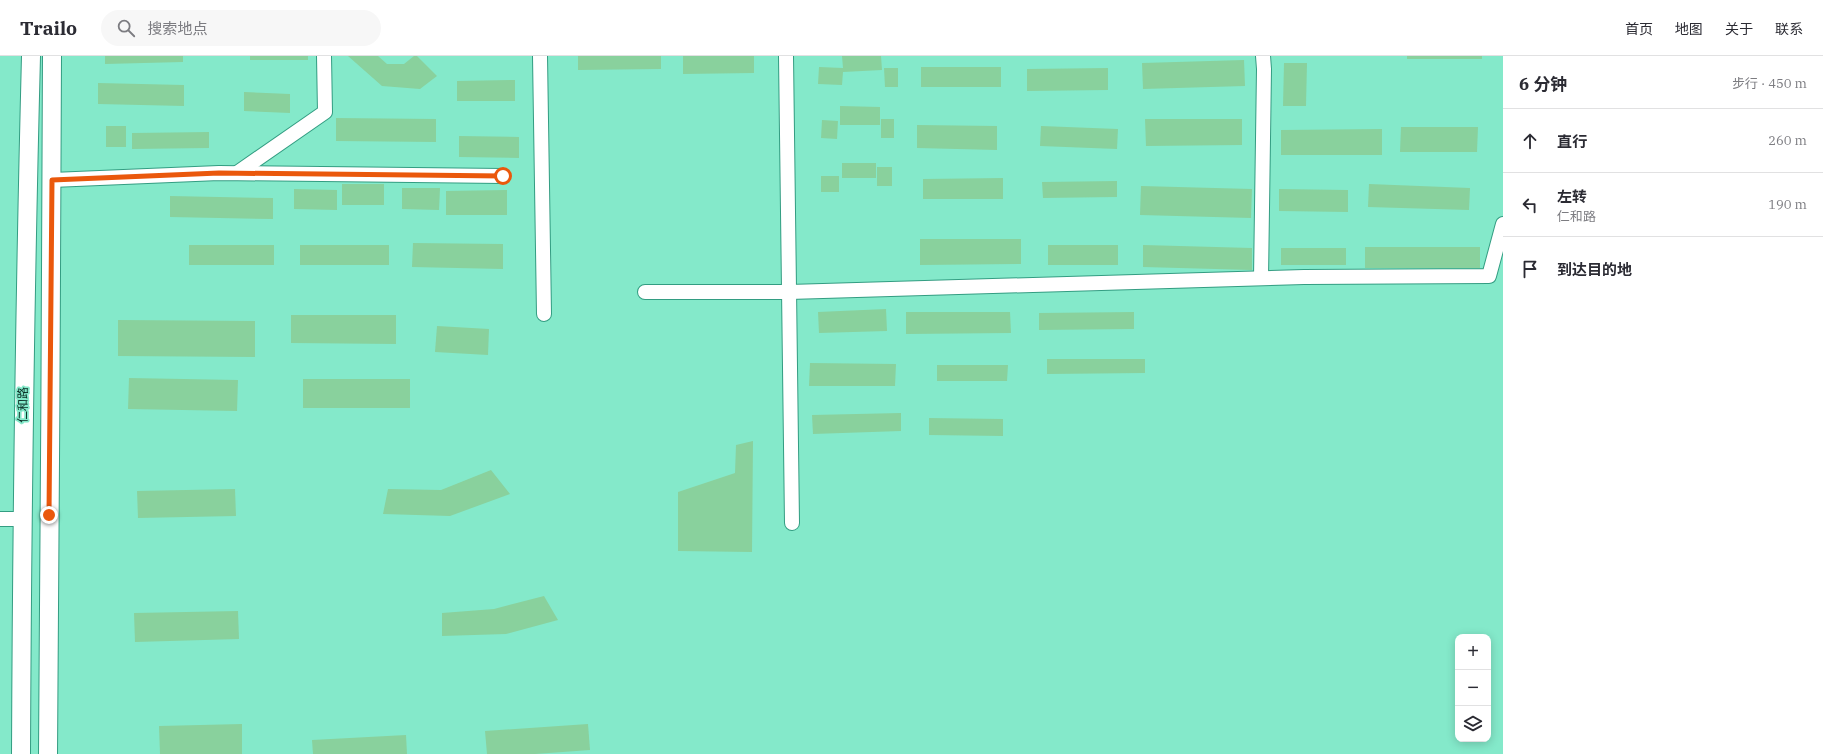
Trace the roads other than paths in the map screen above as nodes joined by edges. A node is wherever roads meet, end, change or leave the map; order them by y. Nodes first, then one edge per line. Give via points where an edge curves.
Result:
1 (31, 56) edge
2 (52, 56) edge
3 (324, 56) edge
4 (540, 56) edge
5 (786, 56) edge
6 (1263, 56) edge
7 (237, 173) junction
8 (503, 176) dead end
9 (52, 180) junction
10 (1503, 224) edge
11 (1261, 278) junction
12 (645, 292) dead end
13 (789, 292) junction
14 (544, 314) dead end
15 (0, 519) edge
16 (22, 519) junction
17 (792, 523) dead end
18 (21, 754) edge
19 (48, 754) edge

1 - 16 main road, 仁和路
2 - 9 main road
3 - 7 street via 325,112
4 - 14 street
5 - 13 street
6 - 11 street
7 - 8 street
7 - 9 street
9 - 19 main road
10 - 11 street via 1490,276
11 - 13 street
12 - 13 street
13 - 17 street
15 - 16 street
16 - 18 main road, 仁和路

